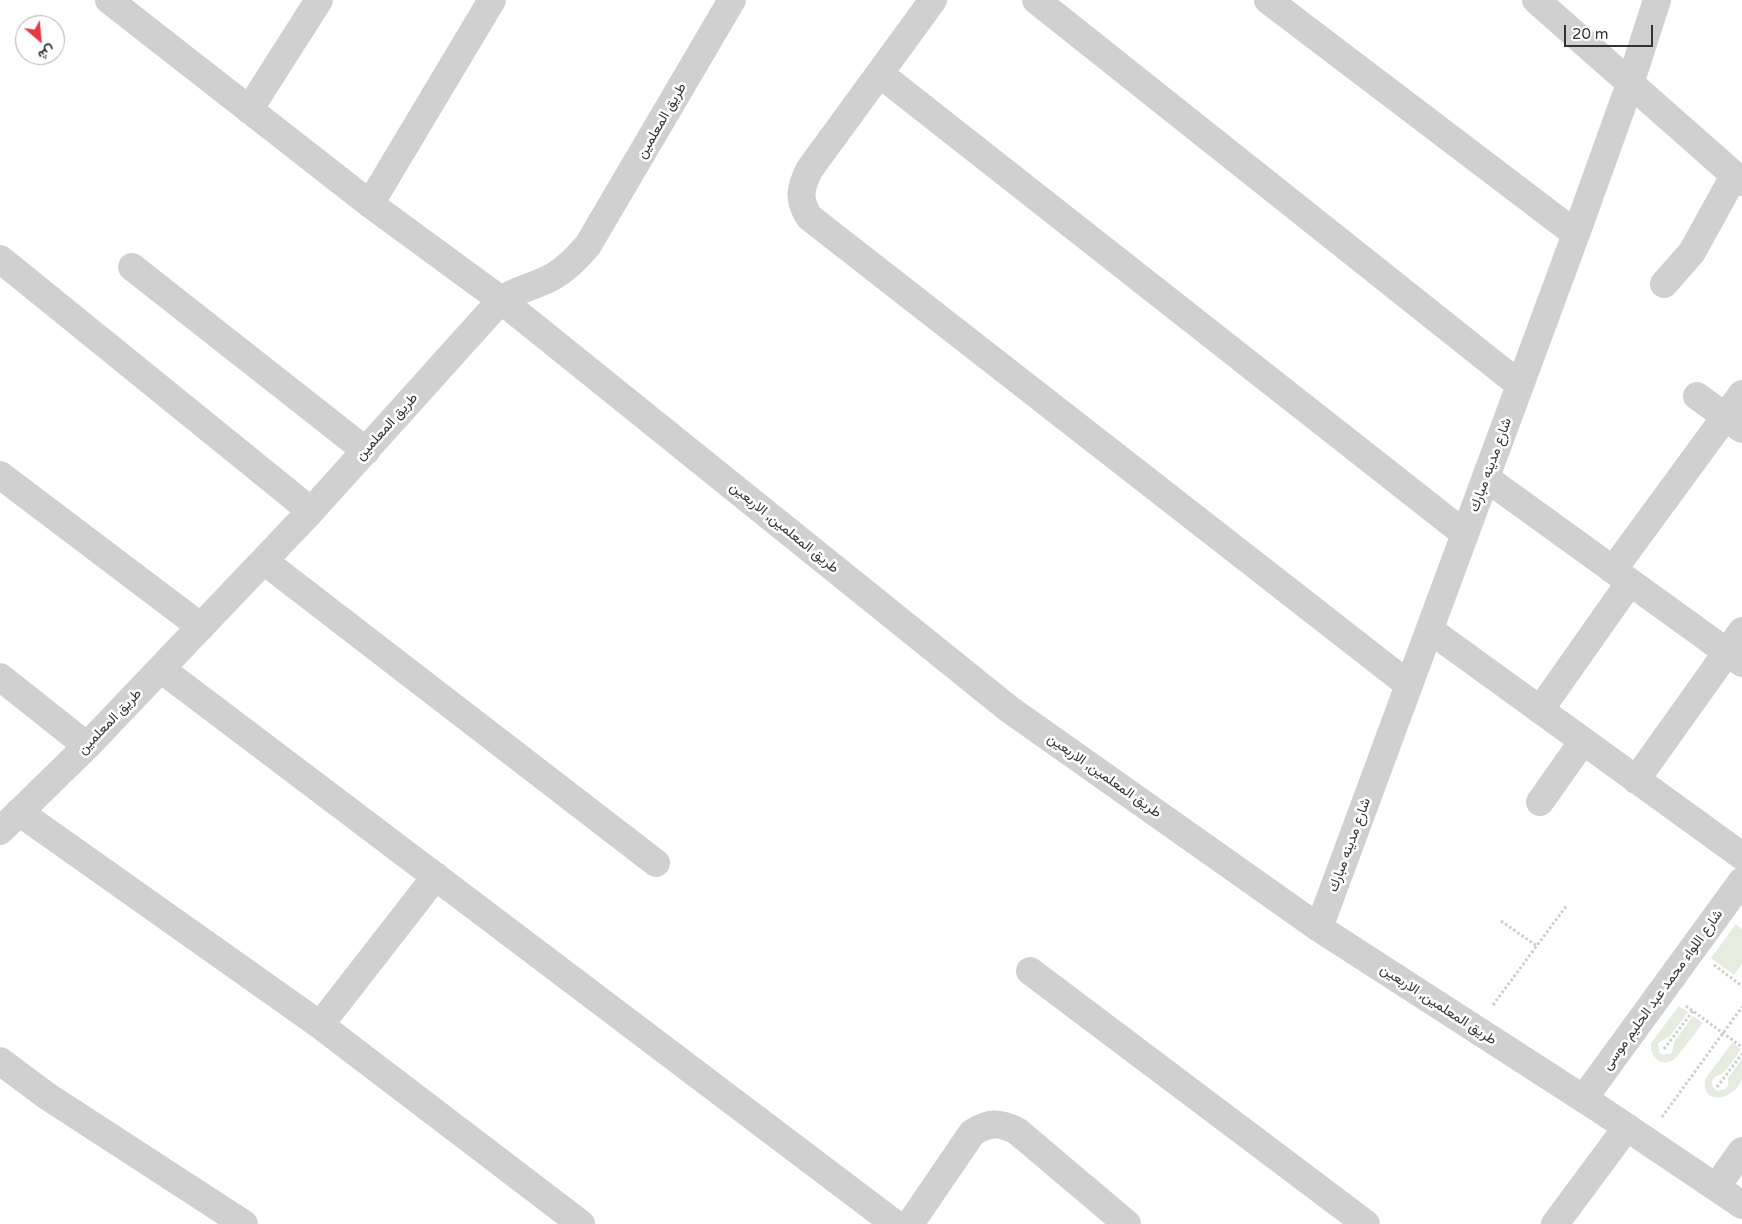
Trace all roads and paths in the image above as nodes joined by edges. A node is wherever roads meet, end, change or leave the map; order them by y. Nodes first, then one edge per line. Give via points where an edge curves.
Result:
1 (109, 0) edge
2 (318, 0) edge
3 (492, 0) edge
4 (732, 0) edge
5 (933, 0) edge
6 (1036, 0) edge
7 (1268, 0) edge
8 (1536, 0) edge
9 (1657, 0) edge
10 (1298, 9) edge
11 (880, 74) junction
12 (1630, 84) junction
13 (249, 110) junction
14 (1738, 179) edge
15 (370, 204) junction
16 (1576, 234) junction
17 (0, 259) edge
18 (132, 267) dead end
19 (1664, 284) dead end
20 (501, 300) junction
21 (1520, 385) junction
22 (1742, 394) edge
23 (1697, 396) dead end
24 (1734, 423) edge
25 (366, 450) junction
26 (0, 475) edge
27 (1486, 478) junction
28 (312, 511) junction
29 (1465, 534) junction
30 (264, 561) junction
31 (1622, 576) junction
32 (201, 627) junction
33 (1430, 630) junction
34 (1737, 649) edge
35 (161, 669) junction
36 (0, 677) edge
37 (1409, 685) junction
38 (1540, 710) junction
39 (1583, 741) junction
40 (87, 746) junction
41 (1636, 780) junction
42 (1540, 802) dead end
43 (19, 812) junction
44 (0, 831) edge
45 (1742, 856) edge
46 (656, 863) dead end
47 (436, 876) junction
48 (1742, 881) edge
49 (1567, 905) dead end
50 (1501, 921) dead end
51 (1319, 928) junction
52 (1537, 946) junction
53 (1030, 971) dead end
54 (1663, 989) junction
55 (1742, 1008) edge
56 (1693, 1011) junction
57 (320, 1025) junction
58 (1476, 1029) junction
59 (1723, 1033) junction
60 (1742, 1047) edge
61 (1664, 1049) dead end
62 (1742, 1054) edge
63 (0, 1061) edge
64 (1717, 1087) dead end
65 (1584, 1098) junction
66 (1636, 1133) junction
67 (1742, 1152) edge
68 (1717, 1186) junction
69 (1742, 1205) edge
70 (244, 1224) edge
71 (581, 1224) edge
72 (896, 1224) edge
73 (910, 1224) edge
74 (1127, 1224) edge
75 (1366, 1224) edge
76 (1555, 1224) edge

1 - 13 street, طريق المعلمين, الاربعين
2 - 13 street
3 - 15 street
4 - 20 street, طريق المعلمين via 588,245 553,277
5 - 11 street
6 - 21 street
7 - 10 street
8 - 12 street
9 - 12 street, شارع مدينه مبارك
10 - 16 street
11 - 29 street
11 - 37 street via 807,175 801,199 809,217
12 - 14 street
12 - 16 street, شارع مدينه مبارك
13 - 15 street, طريق المعلمين, الاربعين
14 - 19 street via 1692,252
15 - 20 street, طريق المعلمين, الاربعين
16 - 21 street, شارع مدينه مبارك
17 - 28 street
18 - 25 street
20 - 25 street, طريق المعلمين
20 - 51 street, طريق المعلمين, الاربعين via 1009,710
21 - 27 street, شارع مدينه مبارك
22 - 24 street
23 - 24 street
24 - 31 street
25 - 28 street, طريق المعلمين
26 - 32 street
27 - 29 street, شارع مدينه مبارك
27 - 31 street
28 - 30 street, طريق المعلمين
29 - 33 street, شارع مدينه مبارك
30 - 32 street, طريق المعلمين
30 - 46 street
31 - 34 street
31 - 38 street
32 - 35 street, طريق المعلمين
33 - 37 street, شارع مدينه مبارك
33 - 38 street
34 - 41 street
35 - 40 street, طريق المعلمين
35 - 47 street
36 - 40 street
37 - 51 street, شارع مدينه مبارك
38 - 39 street
39 - 41 street
39 - 42 street
40 - 43 street, طريق المعلمين
41 - 45 street
43 - 44 street, طريق المعلمين
43 - 57 street
47 - 57 street
47 - 72 street
48 - 54 street, شارع اللواء محمد عبد الحليم موسى
49 - 52 path
50 - 52 path
51 - 58 street, طريق المعلمين, الاربعين
52 - 58 path
53 - 75 street
54 - 56 path
54 - 65 street, شارع اللواء محمد عبد الحليم موسى
55 - 59 path
56 - 59 path
56 - 61 path
57 - 71 street
58 - 65 street, طريق المعلمين, الاربعين
59 - 60 path
59 - 66 path
62 - 64 path
63 - 70 street via 47,1096
65 - 66 street, طريق المعلمين, الاربعين
66 - 68 street, طريق المعلمين, الاربعين
66 - 76 street
67 - 68 street
68 - 69 street, طريق المعلمين, الاربعين
73 - 74 street via 972,1133 994,1124 1017,1132

